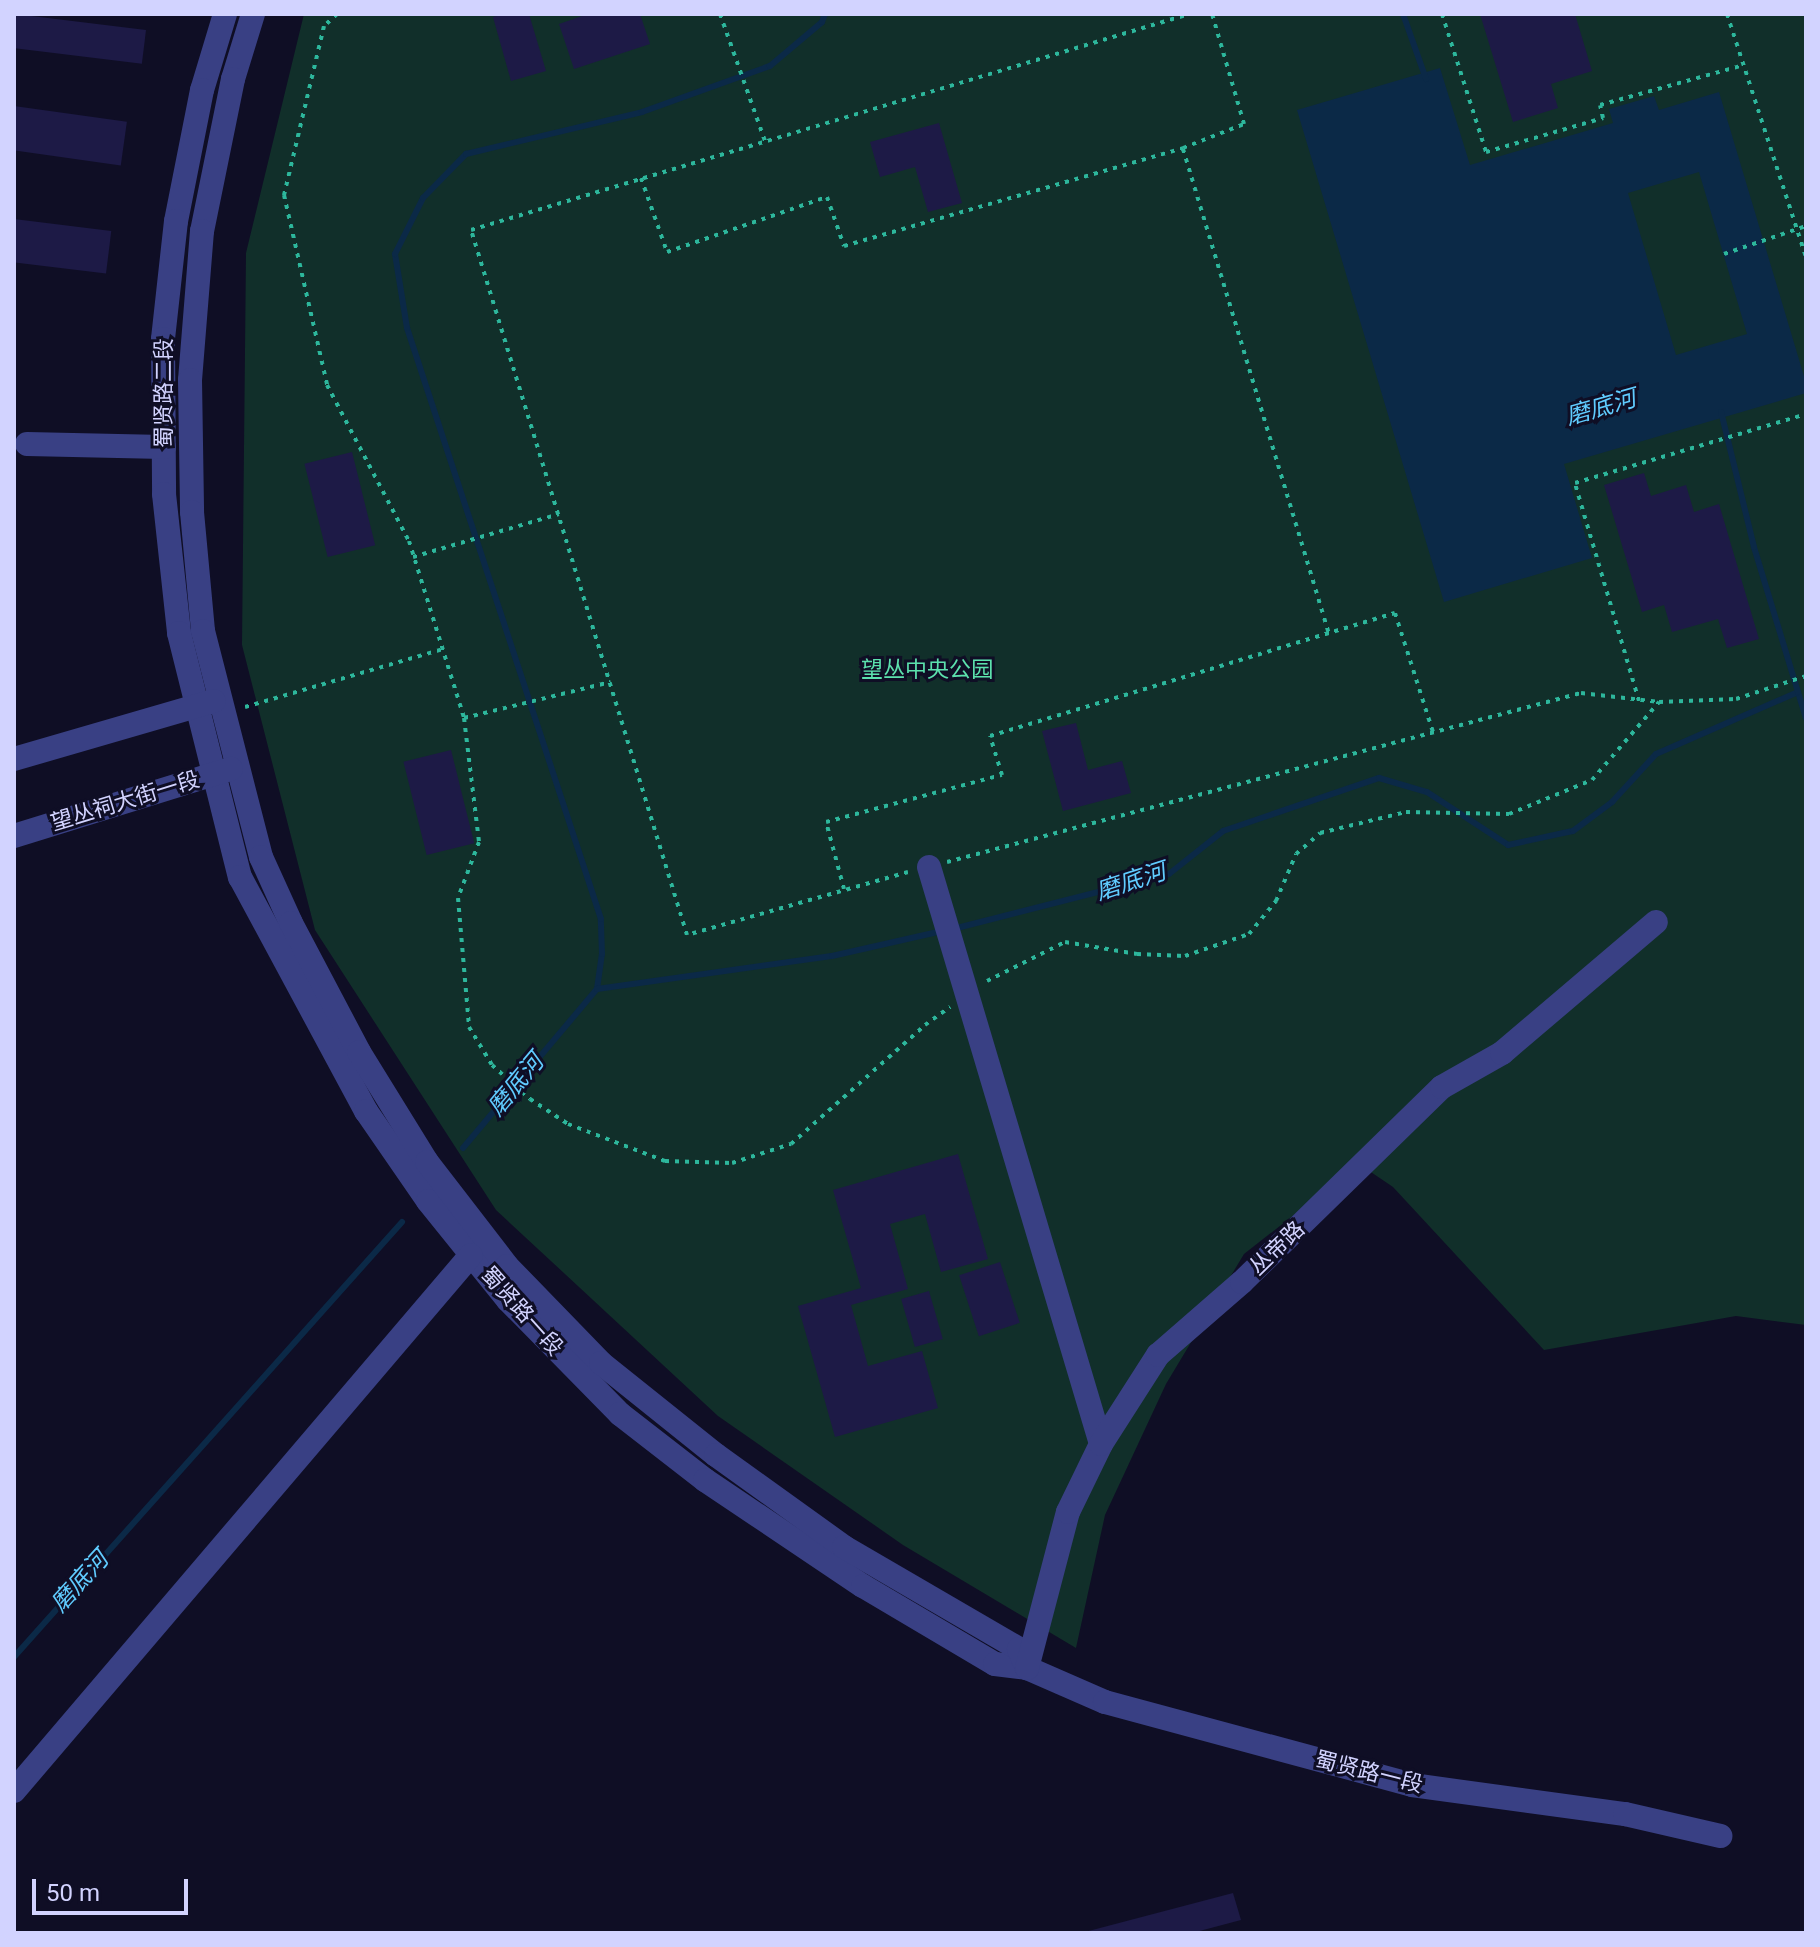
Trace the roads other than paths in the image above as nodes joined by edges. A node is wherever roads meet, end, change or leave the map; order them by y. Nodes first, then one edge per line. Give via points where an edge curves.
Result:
1 (225, 14) edge
2 (253, 14) edge
3 (27, 444) dead end
4 (164, 447) junction
5 (214, 706) junction
6 (14, 759) edge
7 (226, 770) junction
8 (14, 836) edge
9 (929, 867) road end
10 (1656, 922) dead end
11 (471, 1255) junction
12 (1101, 1444) junction
13 (1027, 1668) junction
14 (14, 1791) edge
15 (1720, 1836) dead end

1 - 4 street, 蜀贤路二段 via 202,90 176,221 163,339
2 - 5 street, 蜀贤路二段 via 233,79 202,231 190,380 192,512
3 - 4 street
4 - 5 street, 蜀贤路二段 via 179,633
5 - 6 street
5 - 7 street, 蜀贤路二段
7 - 8 street, 望丛祠大街一段
7 - 11 street, 蜀贤路一段 via 240,877 366,1111
7 - 13 street, 蜀贤路一段 via 291,923 359,1052 427,1162 507,1266 601,1363 716,1455 844,1547 1019,1649
9 - 12 street
10 - 12 street, 丛帝路 via 1502,1053 1442,1087 1242,1282 1158,1355
11 - 13 street, 蜀贤路一段 via 620,1414 705,1480 863,1586 995,1664
11 - 14 street
12 - 13 street, 丛帝路 via 1068,1512
13 - 15 street, 蜀贤路一段 via 1105,1702 1412,1785 1625,1814

